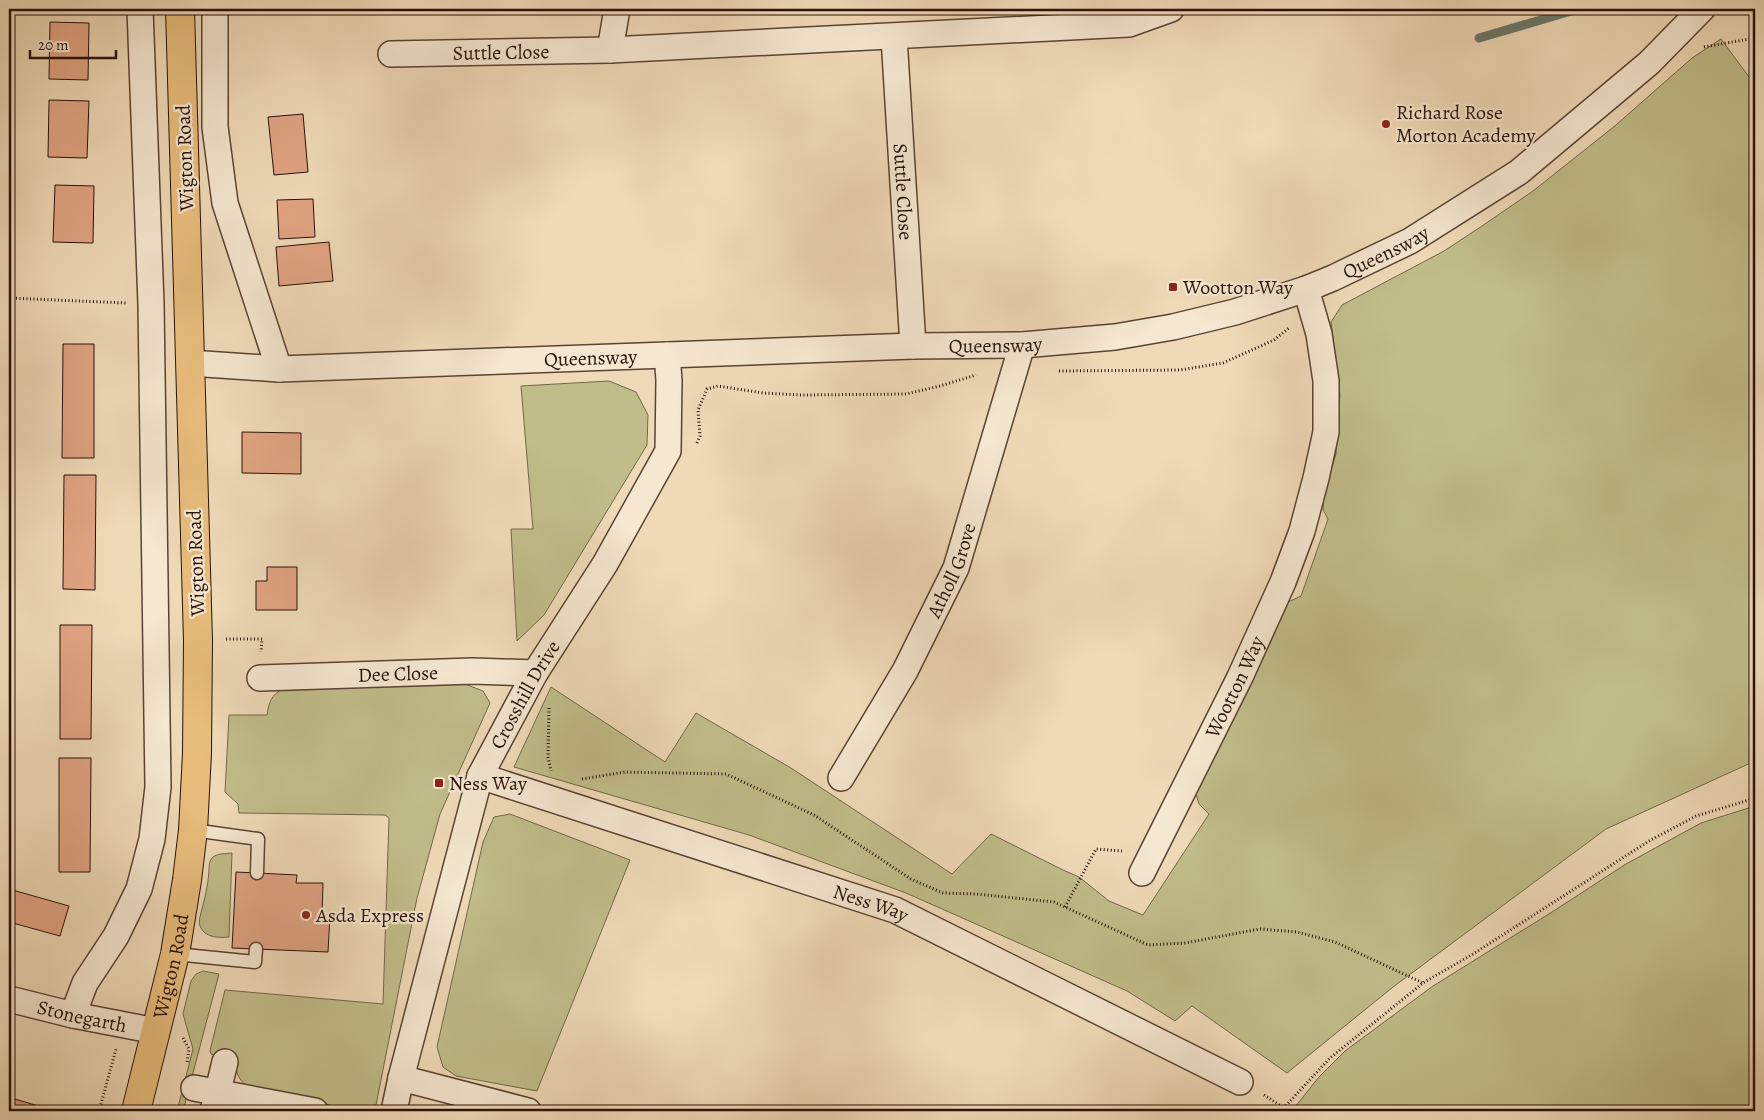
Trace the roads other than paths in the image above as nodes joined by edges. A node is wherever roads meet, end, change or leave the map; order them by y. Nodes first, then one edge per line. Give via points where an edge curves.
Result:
1 (140, 9) edge
2 (180, 9) edge
3 (215, 9) edge
4 (617, 9) edge
5 (1171, 9) edge
6 (1702, 9) edge
7 (894, 37) junction
8 (610, 50) junction
9 (391, 54) dead end
10 (1306, 290) junction
11 (913, 346) junction
12 (1022, 346) junction
13 (667, 355) junction
14 (190, 363) junction
15 (279, 369) junction
16 (535, 673) junction
17 (260, 678) road end
18 (480, 776) junction
19 (841, 778) dead end
20 (193, 830) junction
21 (257, 873) dead end
22 (1142, 873) dead end
23 (256, 949) dead end
24 (175, 954) junction
25 (9, 999) edge
26 (72, 1015) junction
27 (156, 1030) junction
28 (225, 1062) dead end
29 (401, 1078) junction
30 (1240, 1082) dead end
31 (194, 1088) dead end
32 (216, 1102) edge
33 (136, 1111) edge
34 (315, 1111) edge
35 (394, 1111) edge
36 (528, 1111) edge

1 - 26 street, Wigton Road via 151,304 158,788 152,840 139,889 116,936 85,983
2 - 14 main road, Wigton Road
3 - 15 street, Wigton Road via 215,127 225,203
4 - 8 street
5 - 7 street, Suttle Close via 1129,24
6 - 10 street, Queensway via 1649,63 1519,172 1410,241
7 - 8 street, Suttle Close
7 - 11 street, Suttle Close
8 - 9 street, Suttle Close
10 - 12 street, Queensway via 1172,327 1115,337
10 - 22 street, Wootton Way via 1319,334 1326,381 1326,432 1316,478 1283,582 1244,669
11 - 12 street, Queensway
11 - 13 street, Queensway
12 - 19 street, Atholl Grove via 956,568 904,671
13 - 15 street, Queensway
13 - 16 street, Crosshill Drive via 668,451 605,564
14 - 15 street, Queensway
14 - 20 main road, Wigton Road via 198,640
16 - 17 street, Dee Close via 473,670
16 - 18 street, Crosshill Drive
18 - 29 street, Crosshill Drive
18 - 30 street, Ness Way via 895,910
20 - 21 lane via 258,839
20 - 24 main road, Wigton Road
23 - 24 lane via 255,962
24 - 27 main road, Wigton Road
25 - 26 street, Stonegarth
26 - 27 street, Stonegarth
27 - 33 main road, Wigton Road
28 - 32 street
29 - 35 street, Crosshill Drive
29 - 36 street
31 - 32 street
32 - 34 street

